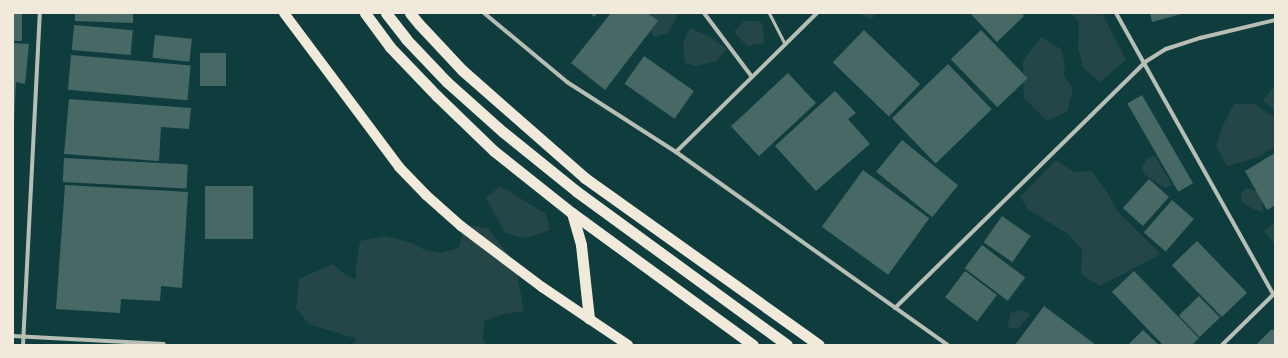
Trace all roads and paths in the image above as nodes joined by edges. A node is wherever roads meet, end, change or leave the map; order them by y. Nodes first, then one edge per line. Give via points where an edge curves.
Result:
1 (40, 13) edge
2 (284, 13) edge
3 (365, 13) edge
4 (386, 13) edge
5 (410, 13) edge
6 (484, 13) edge
7 (704, 13) edge
8 (769, 13) edge
9 (817, 13) edge
10 (1116, 13) edge
11 (1275, 20) edge
12 (785, 44) junction
13 (1145, 62) junction
14 (752, 77) junction
15 (676, 152) junction
16 (572, 213) junction
17 (1274, 294) edge
18 (895, 308) junction
19 (589, 319) junction
20 (13, 336) edge
21 (24, 336) junction
22 (164, 344) dead end
23 (23, 345) edge
24 (628, 345) edge
25 (752, 345) edge
26 (787, 345) edge
27 (819, 345) edge
28 (948, 345) edge
29 (1222, 345) edge

1 - 21 street
2 - 19 main road via 399,167 461,226
3 - 16 highway via 390,47 454,113 494,151
4 - 26 highway via 406,39 447,82 503,132 582,196
5 - 27 highway via 462,70 585,178
6 - 15 street via 566,82
7 - 14 street
8 - 12 lane
9 - 12 street
10 - 13 street
11 - 13 street via 1200,38 1166,49
12 - 14 street
13 - 17 street
13 - 18 street
14 - 15 street
15 - 18 street
16 - 19 highway via 581,244
16 - 25 highway
17 - 29 street
18 - 28 street
19 - 24 main road
20 - 21 street
21 - 22 street
21 - 23 street

